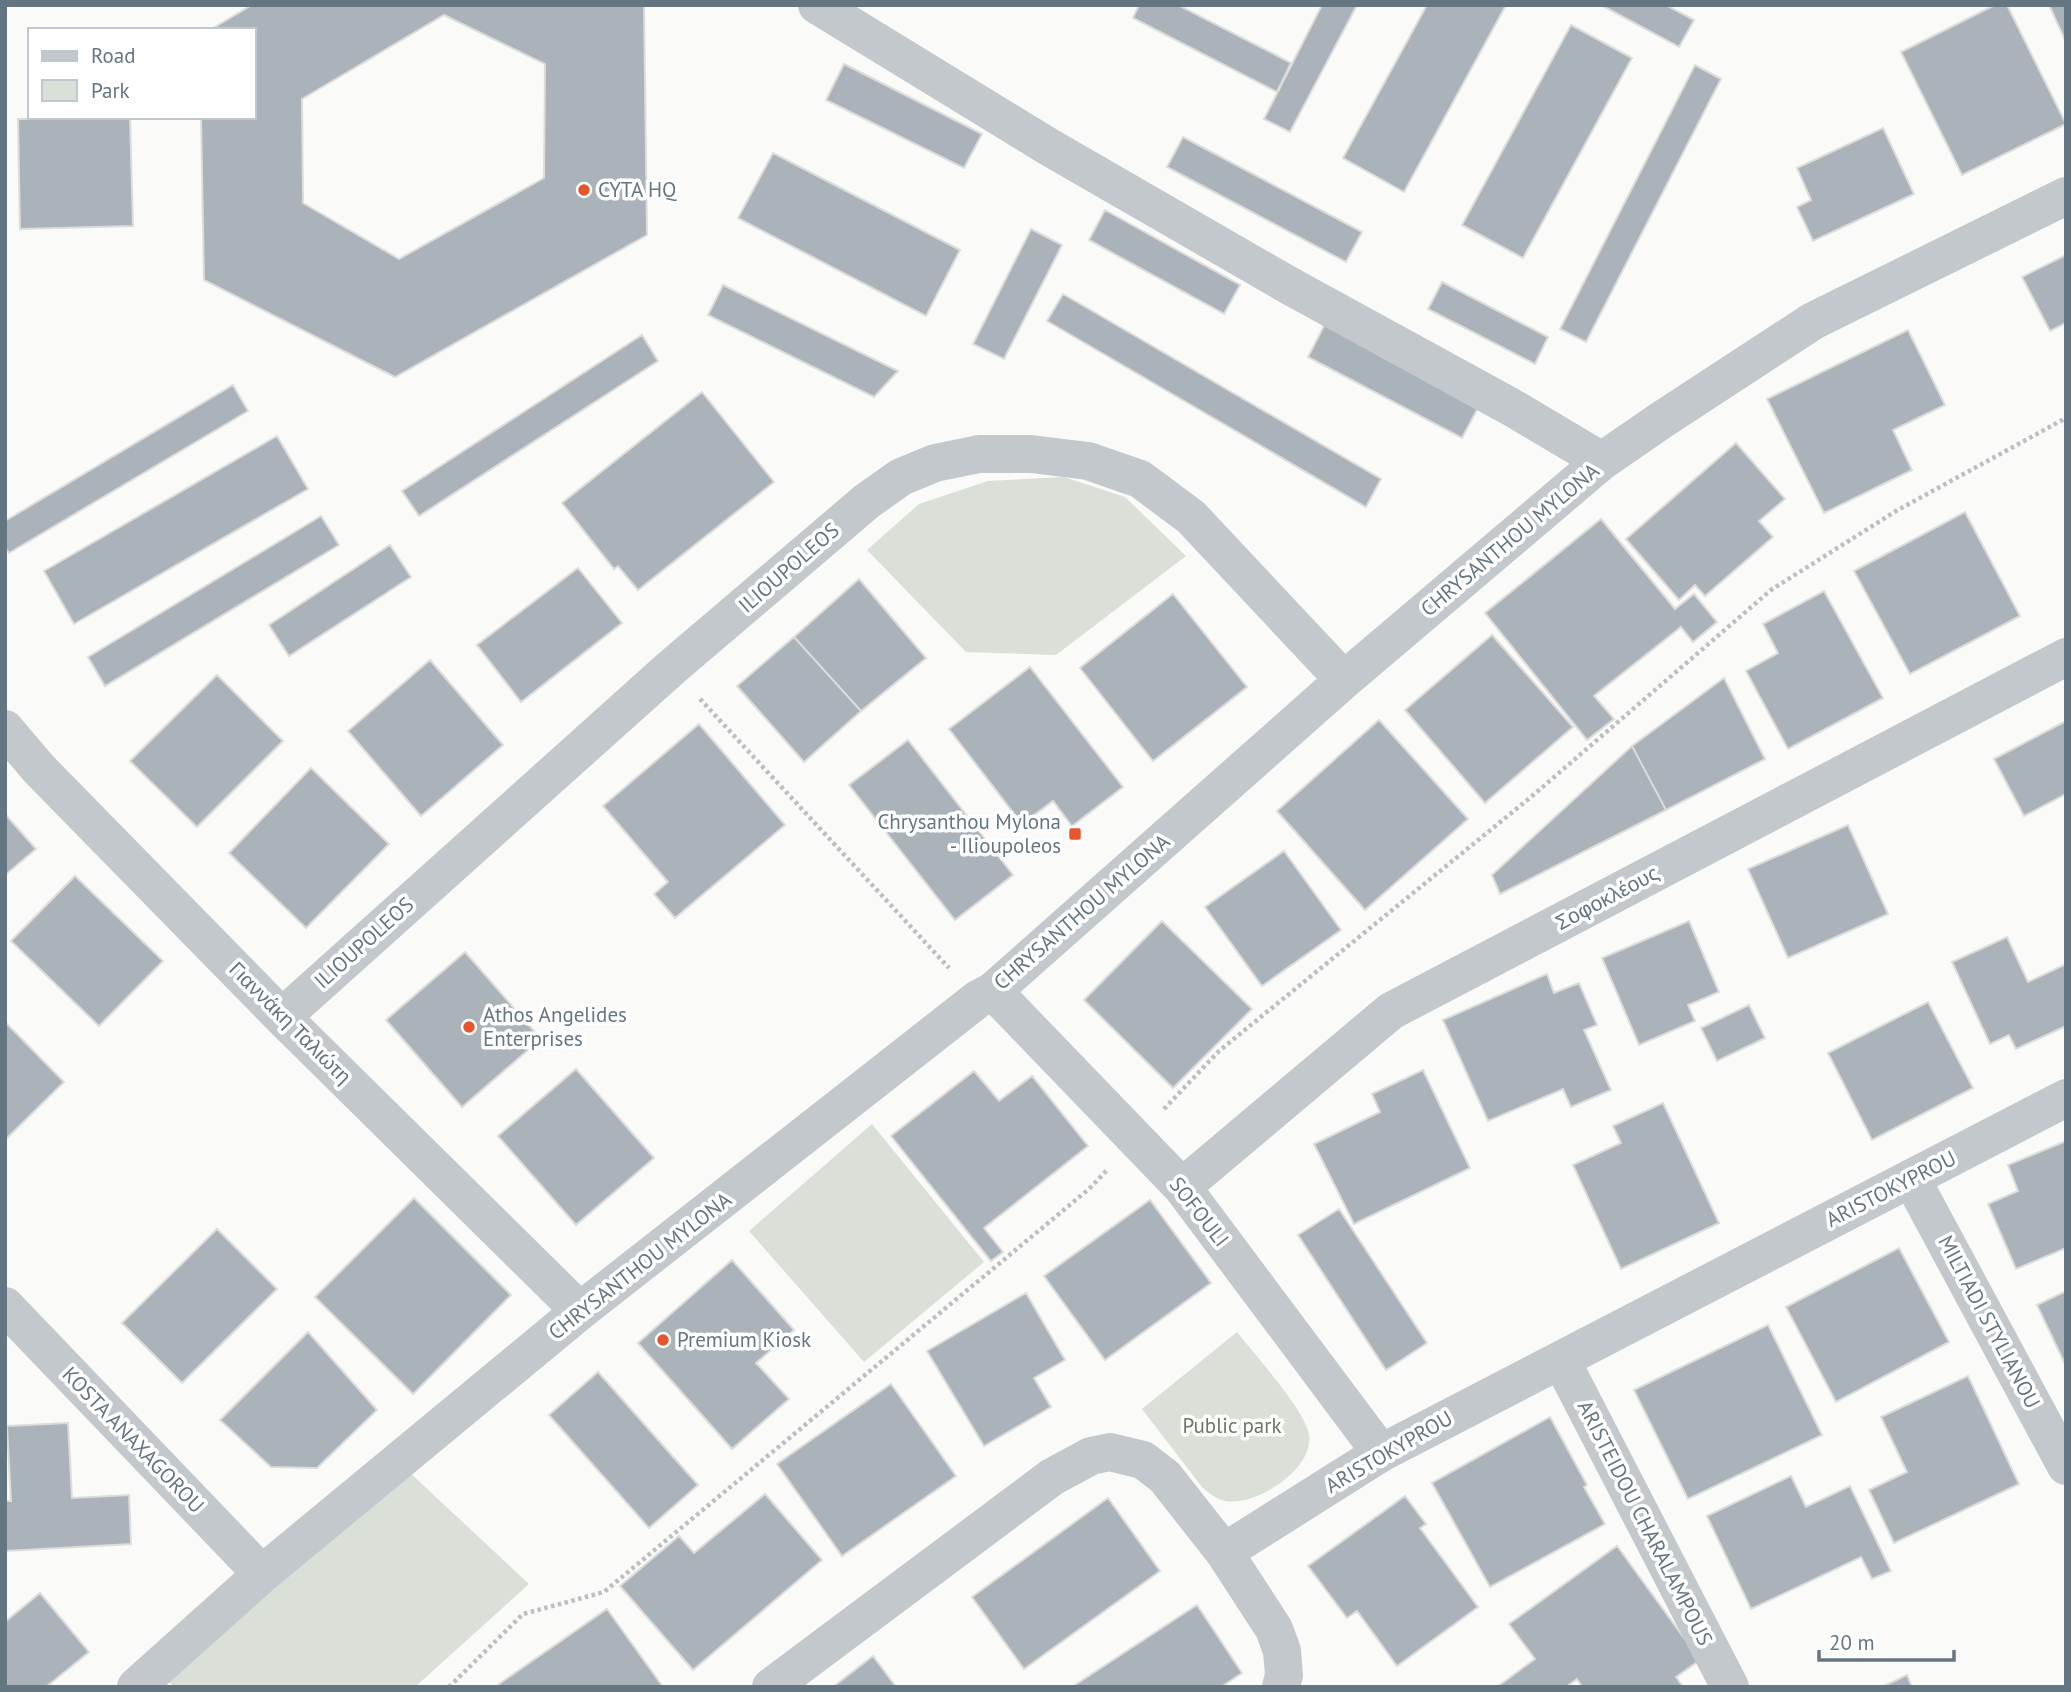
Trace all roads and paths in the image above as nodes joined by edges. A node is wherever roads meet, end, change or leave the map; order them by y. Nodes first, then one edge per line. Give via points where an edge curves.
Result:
1 (817, 5) edge
2 (2066, 196) edge
3 (2066, 418) edge
4 (1602, 461) junction
5 (2066, 657) edge
6 (671, 668) junction
7 (1344, 680) junction
8 (5, 729) edge
9 (986, 995) junction
10 (282, 1017) junction
11 (2066, 1098) edge
12 (1136, 1139) junction
13 (1912, 1178) junction
14 (1182, 1187) junction
15 (580, 1311) junction
16 (10, 1321) edge
17 (1561, 1360) junction
18 (1381, 1452) junction
19 (2066, 1466) edge
20 (1224, 1552) junction
21 (262, 1574) junction
22 (146, 1684) edge
23 (449, 1687) edge
24 (771, 1687) edge
25 (1281, 1687) edge
26 (1730, 1687) edge

1 - 4 street via 1059,153
2 - 4 street, CHRYSANTHOU MYLONA via 1814,321
3 - 12 path via 1896,511 1772,590 1531,797 1219,1051
4 - 7 street, CHRYSANTHOU MYLONA
5 - 14 street, Σοφοκλέους via 1391,1011
6 - 7 street, ILIOUPOLEOS via 901,477 979,454 1031,454 1088,461 1140,479 1191,517
6 - 9 path
6 - 10 street, ILIOUPOLEOS
7 - 9 street, CHRYSANTHOU MYLONA
8 - 10 street, Γιαννάκη Ταλιώτη
9 - 12 street, SOFOULI
9 - 15 street, CHRYSANTHOU MYLONA
10 - 15 street, Γιαννάκη Ταλιώτη
11 - 13 street, ARISTOKYPROU
12 - 14 street, SOFOULI
12 - 23 path via 1078,1198 604,1592 523,1614
13 - 17 street, ARISTOKYPROU
13 - 19 street, MILTIADI STYLIANOU
14 - 18 street, SOFOULI
15 - 21 street, CHRYSANTHOU MYLONA
16 - 21 street, KOSTA ANAXAGOROU
17 - 18 street, ARISTOKYPROU
17 - 26 street, ARISTEIDOU CHARALAMPOUS
18 - 20 street, ARISTOKYPROU
20 - 24 street via 1165,1477 1143,1461 1110,1452 1091,1457 1052,1477
20 - 25 street via 1274,1629 1282,1651
21 - 22 street, CHRYSANTHOU MYLONA

